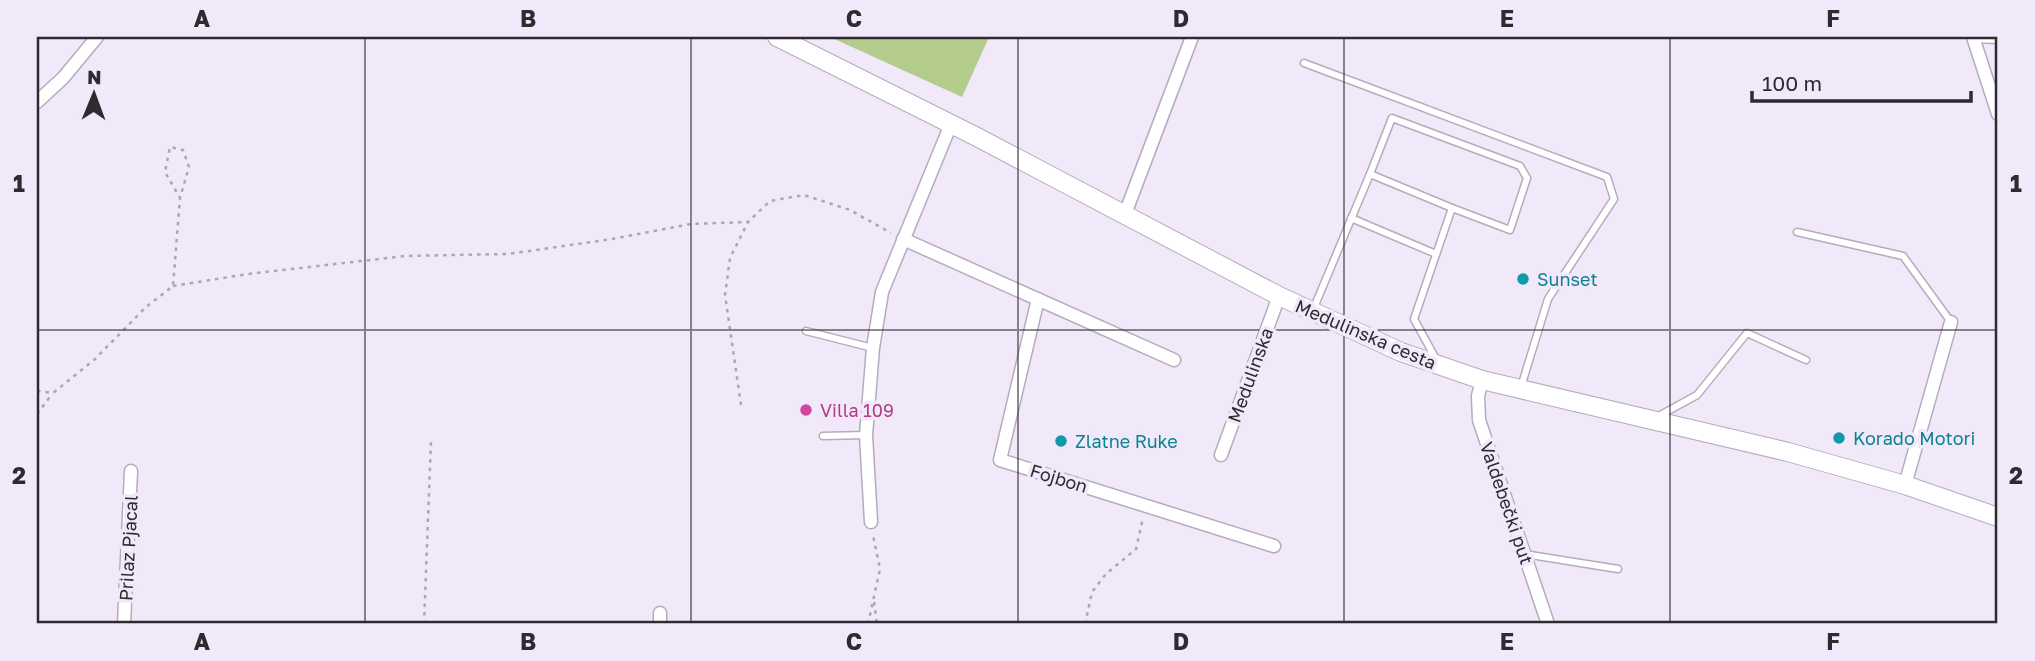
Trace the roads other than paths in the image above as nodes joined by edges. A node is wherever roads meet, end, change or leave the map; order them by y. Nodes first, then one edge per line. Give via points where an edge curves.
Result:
1 (97, 37) edge
2 (778, 37) edge
3 (1192, 37) edge
4 (1973, 38) edge
5 (1998, 40) edge
6 (1304, 63) dead end
7 (37, 102) edge
8 (1998, 114) edge
9 (951, 124) junction
10 (1370, 174) junction
11 (1452, 208) junction
12 (1125, 214) junction
13 (1351, 218) junction
14 (1797, 232) dead end
15 (903, 239) junction
16 (1436, 254) junction
17 (1279, 296) junction
18 (1038, 299) junction
19 (1313, 312) junction
20 (1951, 323) joint
21 (806, 331) dead end
22 (873, 348) junction
23 (1174, 360) dead end
24 (1806, 360) dead end
25 (1440, 366) junction
26 (1482, 380) junction
27 (1521, 389) junction
28 (1653, 419) junction
29 (866, 435) junction
30 (823, 436) dead end
31 (1221, 455) dead end
32 (131, 471) dead end
33 (1905, 485) junction
34 (1998, 517) edge
35 (871, 522) road end
36 (1274, 546) dead end
37 (1524, 554) junction
38 (1618, 569) dead end
39 (124, 624) edge
40 (1548, 624) edge

1 - 7 street
2 - 9 main road, Medulinska cesta
3 - 12 street
4 - 5 lane
4 - 8 street
6 - 27 lane via 1607,177 1614,199 1548,299
9 - 12 main road, Medulinska cesta
9 - 15 street
10 - 11 lane
10 - 11 lane via 1392,118 1520,166 1527,178 1510,230
10 - 13 lane
11 - 16 lane
12 - 17 main road, Medulinska cesta
13 - 16 lane
13 - 19 lane
14 - 20 lane via 1903,256
15 - 18 street
15 - 22 street via 882,292
16 - 25 lane via 1414,319
17 - 19 main road, Medulinska cesta
17 - 31 street, Medulinska
18 - 23 street
18 - 36 street, Fojbon via 1000,460
19 - 25 main road, Medulinska cesta
20 - 33 street
21 - 22 lane
22 - 29 street
24 - 28 lane via 1747,333 1697,395
25 - 26 main road, Medulinska cesta
26 - 27 main road, Medulinska cesta
26 - 37 street, Valdebečki put via 1479,420
27 - 28 main road, Medulinska cesta
28 - 33 main road, Medulinska cesta
29 - 30 lane
29 - 35 street
32 - 39 street, Prilaz Pjacal
33 - 34 main road, Medulinska cesta
37 - 38 lane
37 - 40 street, Valdebečki put

